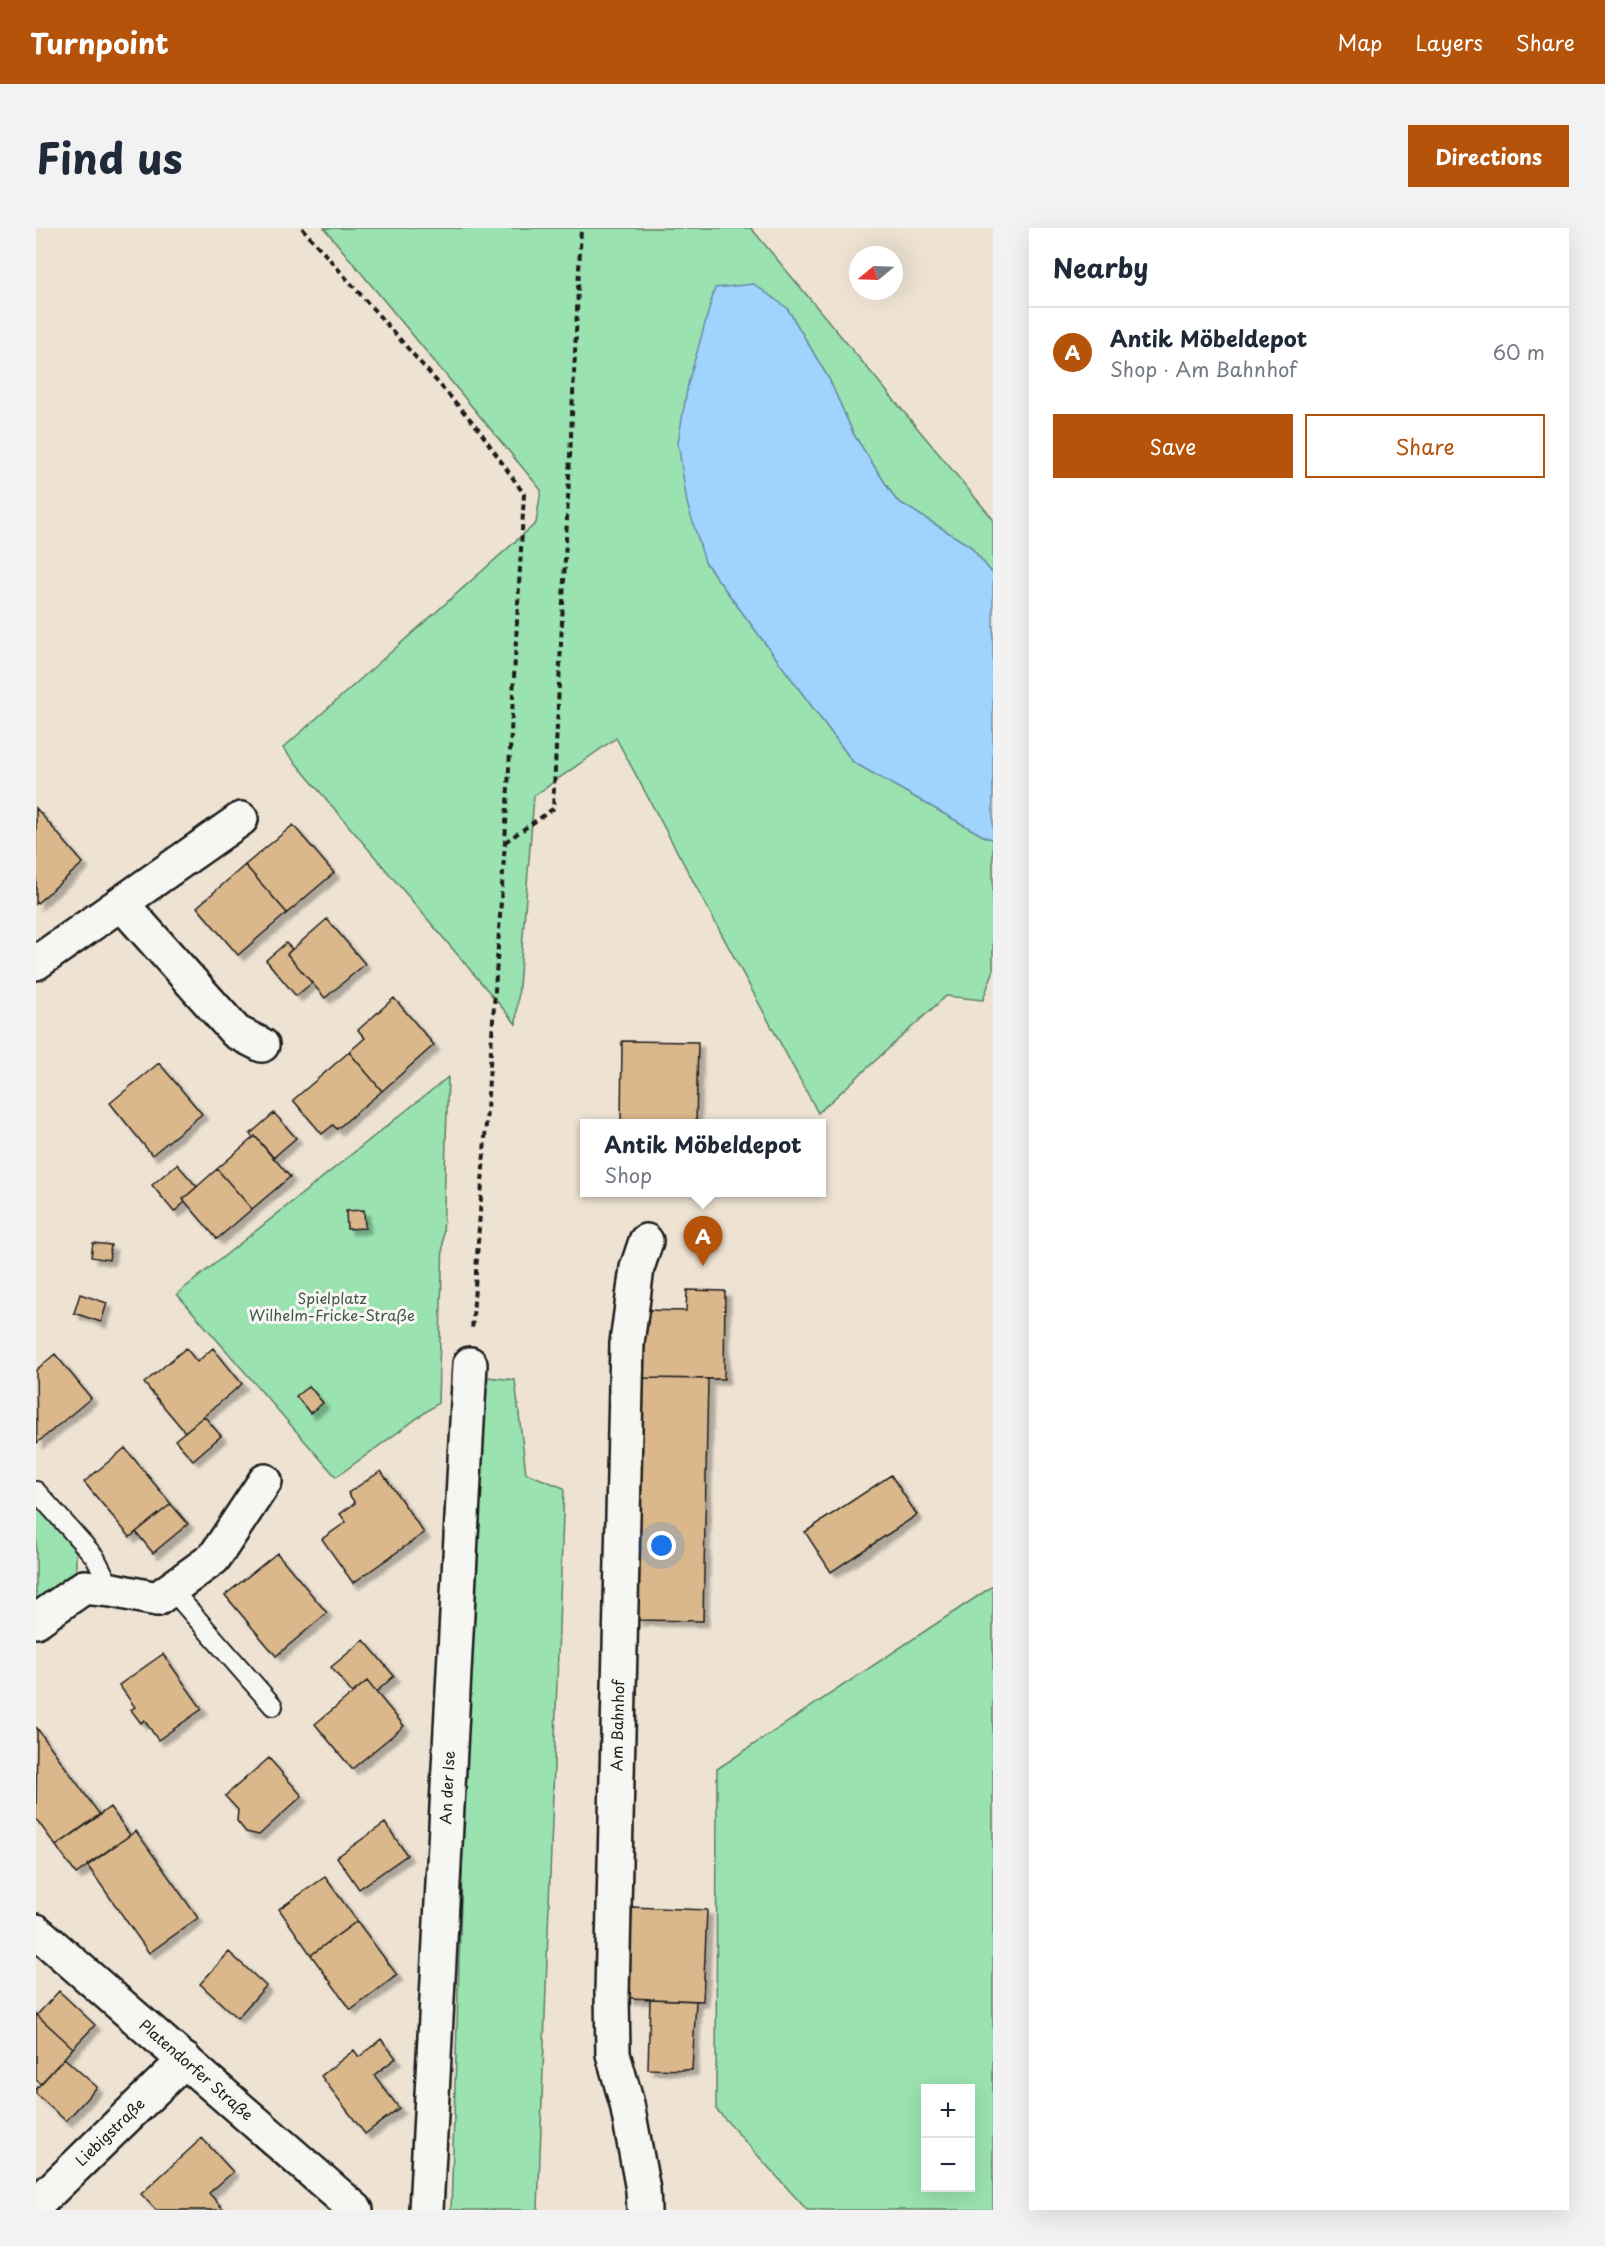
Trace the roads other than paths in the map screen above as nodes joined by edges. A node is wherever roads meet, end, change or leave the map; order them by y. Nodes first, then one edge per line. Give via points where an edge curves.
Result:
1 (241, 819) dead end
2 (121, 903) junction
3 (36, 963) edge
4 (262, 1045) dead end
5 (646, 1241) dead end
6 (470, 1364) road end
7 (265, 1481) dead end
8 (36, 1491) edge
9 (171, 1589) junction
10 (112, 1590) junction
11 (36, 1621) edge
12 (273, 1706) dead end
13 (36, 1931) edge
14 (185, 2060) junction
15 (36, 2205) edge
16 (356, 2210) edge
17 (426, 2210) edge
18 (644, 2210) edge

1 - 2 street
2 - 3 street
2 - 4 street via 236,1032
5 - 18 street, Am Bahnhof via 637,1268 627,1343 612,1994 613,2054 627,2104
6 - 17 street, An der Ise
7 - 9 street via 214,1558
8 - 10 lane via 95,1557
9 - 10 street via 157,1599
9 - 12 lane
10 - 11 street via 84,1587
13 - 14 street, Platendorfer Straße
14 - 15 street, Liebigstraße
14 - 16 street, Platendorfer Straße

